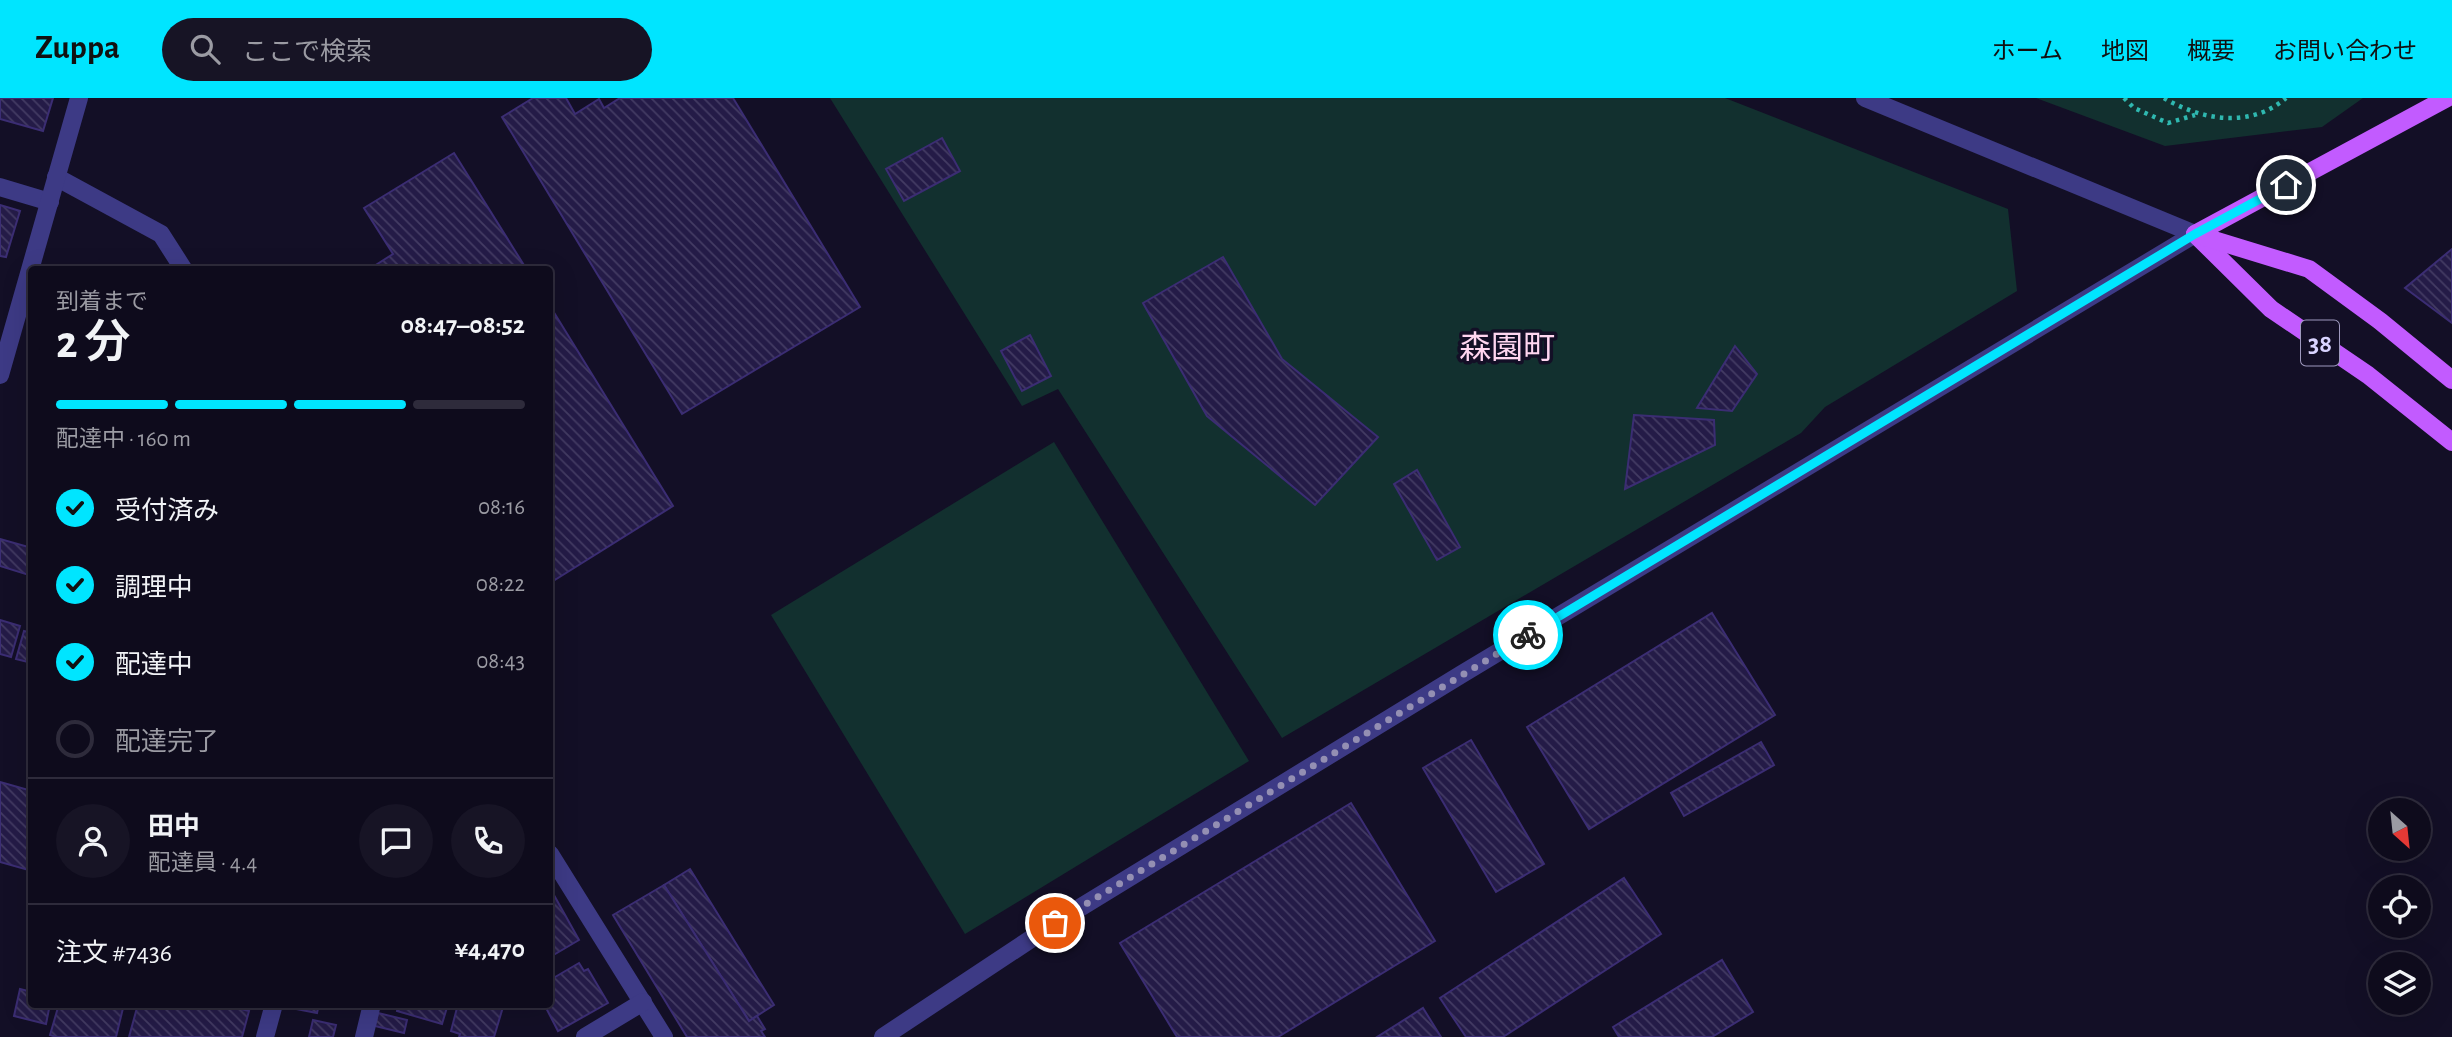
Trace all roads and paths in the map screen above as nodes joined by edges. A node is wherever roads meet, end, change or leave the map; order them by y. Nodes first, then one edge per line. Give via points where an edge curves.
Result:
1 (79, 98) edge
2 (1865, 98) edge
3 (2124, 98) edge
4 (2164, 98) edge
5 (2286, 98) edge
6 (2447, 98) edge
7 (2198, 114) junction
8 (56, 177) junction
9 (0, 187) edge
10 (50, 202) junction
11 (2195, 234) junction
12 (32, 266) edge
13 (181, 266) edge
14 (28, 278) edge
15 (0, 375) edge
16 (2452, 380) edge
17 (2452, 442) edge
18 (553, 859) edge
19 (643, 1002) junction
20 (273, 1008) edge
21 (371, 1008) edge
22 (265, 1037) edge
23 (364, 1037) edge
24 (585, 1037) edge
25 (664, 1037) edge
26 (883, 1037) edge

1 - 8 street
2 - 11 street
3 - 7 path via 2134,108 2168,122
4 - 7 path
5 - 7 path via 2250,116 2218,119
6 - 11 main road
8 - 10 street
8 - 13 street via 161,234
9 - 10 street
10 - 12 street
11 - 16 main road, 38 via 2309,269
11 - 17 main road, 38 via 2271,309 2368,375
11 - 26 street via 1101,894
14 - 15 street
18 - 19 street
19 - 24 street
19 - 25 street
20 - 22 street
21 - 23 street

